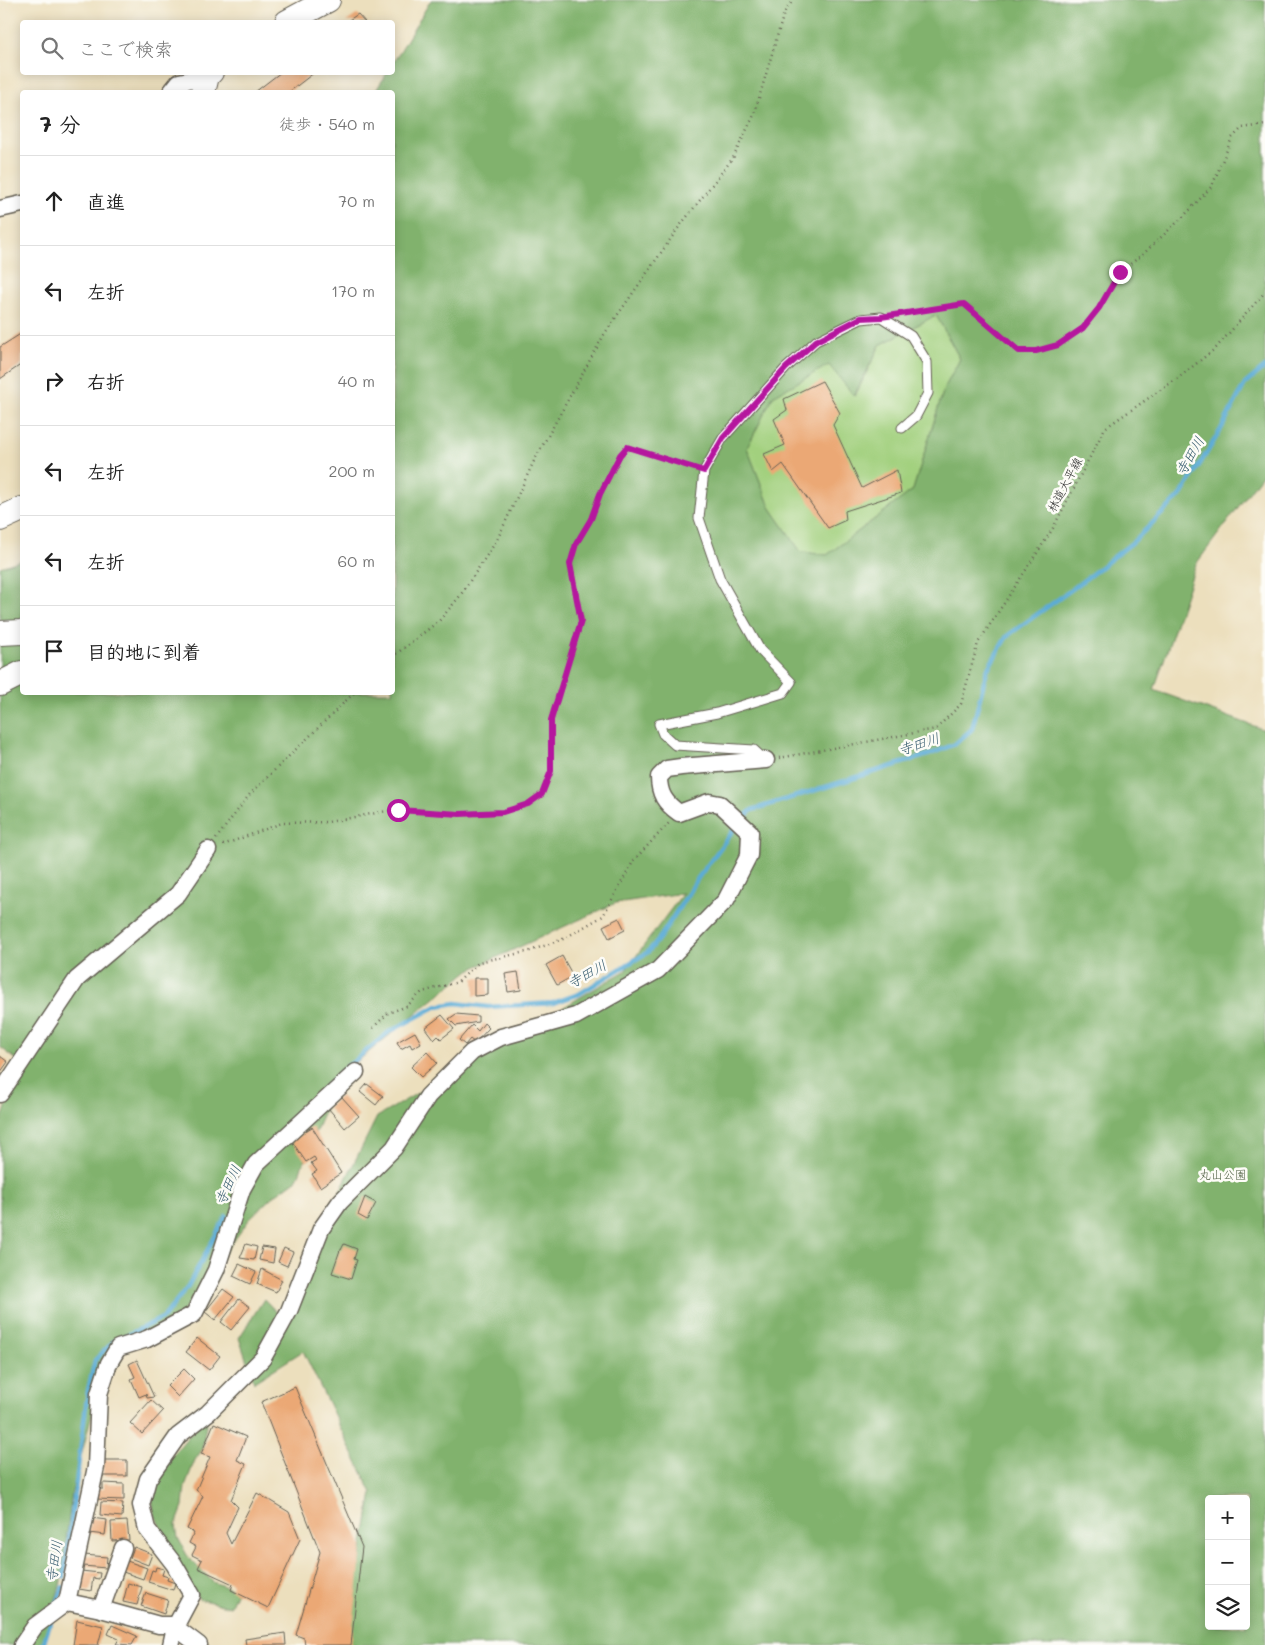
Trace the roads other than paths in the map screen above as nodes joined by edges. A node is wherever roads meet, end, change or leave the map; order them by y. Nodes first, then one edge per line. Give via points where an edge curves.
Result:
1 (328, 0) edge
2 (291, 20) edge
3 (207, 80) edge
4 (173, 90) edge
5 (20, 204) edge
6 (0, 209) edge
7 (902, 428) dead end
8 (20, 510) edge
9 (0, 518) edge
10 (20, 632) edge
11 (0, 633) edge
12 (20, 674) edge
13 (0, 684) edge
14 (766, 760) joint
15 (208, 850) road end
16 (356, 1072) dead end
17 (0, 1094) edge
18 (122, 1548) dead end
19 (65, 1603) junction
20 (101, 1609) junction
21 (175, 1627) junction
22 (22, 1645) edge
23 (171, 1645) edge
24 (199, 1645) edge

1 - 2 street
3 - 4 street via 179,82
5 - 6 street
7 - 14 lane via 916,416 928,393 927,362 911,336 881,317 861,318 816,341 786,368 723,438 704,471 700,518 720,579 760,650 791,682 783,693 717,713 659,724 663,734 676,745 754,750
8 - 9 street
10 - 11 street
12 - 13 street
14 - 21 street via 667,769 659,777 663,799 679,813 709,802 720,804 750,832 749,854 726,900 658,970 576,1016 502,1037 472,1052 428,1096 394,1148 340,1202 321,1229 289,1311 263,1358 208,1413 178,1436 148,1479 142,1505 147,1529 174,1564 192,1595
15 - 17 street via 178,894 77,979
16 - 19 street via 256,1164 242,1189 216,1270 194,1314 147,1339 118,1348 109,1363 99,1394 96,1467
18 - 20 street
19 - 20 street
19 - 22 street via 35,1626
20 - 21 street
21 - 23 street
21 - 24 street

